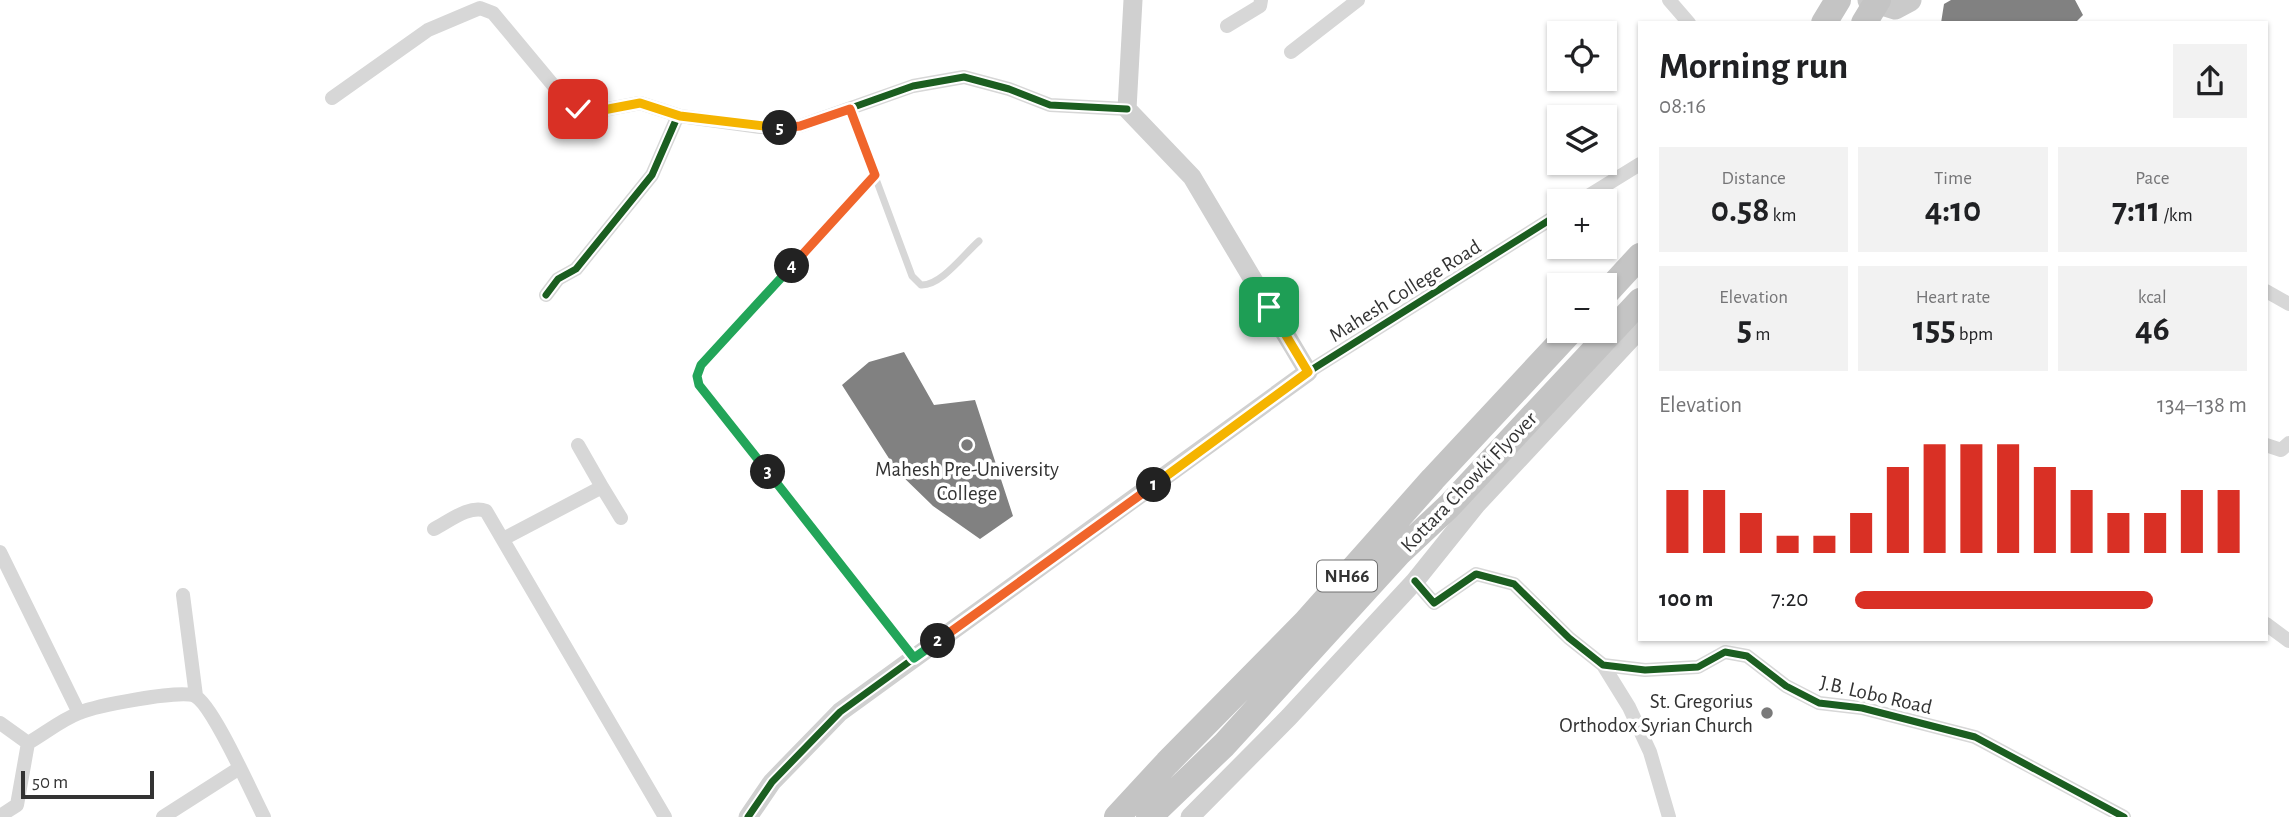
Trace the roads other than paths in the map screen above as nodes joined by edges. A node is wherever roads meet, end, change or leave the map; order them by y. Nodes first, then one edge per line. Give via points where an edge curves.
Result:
1 (1133, 0) edge
2 (1261, 0) edge
3 (1358, 0) edge
4 (1669, 0) edge
5 (1838, 0) edge
6 (1869, 0) edge
7 (1894, 6) edge
8 (1687, 21) edge
9 (1825, 21) edge
10 (1868, 21) edge
11 (1227, 26) dead end
12 (1291, 52) dead end
13 (332, 98) dead end
14 (850, 109) junction
15 (1127, 109) junction
16 (680, 116) junction
17 (1638, 165) edge
18 (875, 175) junction
19 (1599, 189) edge
20 (1547, 222) edge
21 (979, 241) dead end
22 (1638, 258) edge
23 (1617, 281) edge
24 (2268, 292) edge
25 (546, 295) dead end
26 (1638, 303) edge
27 (2289, 304) edge
28 (1638, 331) edge
29 (1560, 343) edge
30 (1308, 372) junction
31 (2289, 443) edge
32 (578, 444) dead end
33 (2268, 446) edge
34 (603, 487) junction
35 (621, 518) dead end
36 (434, 529) dead end
37 (503, 539) junction
38 (0, 552) edge
39 (1415, 581) junction
40 (183, 595) dead end
41 (2268, 625) edge
42 (2289, 641) edge
43 (1726, 646) edge
44 (914, 658) junction
45 (1603, 665) junction
46 (196, 696) junction
47 (79, 713) junction
48 (0, 723) edge
49 (28, 743) junction
50 (238, 768) junction
51 (1150, 815) edge
52 (0, 816) edge
53 (163, 817) edge
54 (264, 817) edge
55 (665, 817) edge
56 (748, 817) edge
57 (1117, 817) edge
58 (1190, 817) edge
59 (1669, 817) edge
60 (2124, 817) edge

1 - 15 street
2 - 11 street via 1260,6
3 - 12 street
4 - 8 street
5 - 9 highway
6 - 7 main road
7 - 10 highway
13 - 16 street via 429,30 480,8 493,13 578,109 598,111 640,103
14 - 15 street via 913,86 964,77 1050,105
14 - 16 street via 782,128
14 - 18 lane
15 - 30 street via 1192,177
16 - 25 street via 652,175 576,269 558,279
17 - 19 street
18 - 21 lane via 912,276 921,285 937,280
18 - 44 lane via 701,365 697,376 699,385
20 - 30 street, Mahesh College Road
22 - 23 highway
24 - 27 street
26 - 51 highway, Kottara Chowki Flyover / NH66 via 1449,506 1399,553 1224,745
28 - 39 street via 1476,505
29 - 57 highway, NH66 via 1306,622
30 - 44 street, Mahesh College Road
31 - 33 street via 2281,450
32 - 34 street
34 - 35 street
34 - 37 street
36 - 37 street via 480,509 486,511
37 - 55 street
38 - 47 street
39 - 45 street via 1434,603 1476,575 1514,584
39 - 58 street
40 - 46 street
41 - 42 street
43 - 45 street, J.B. Lobo Road via 1698,667 1645,670
43 - 60 street, J.B. Lobo Road via 1819,703 1862,708 1975,737
44 - 56 street, Mahesh College Road via 840,712 772,782
45 - 59 street via 1650,752
46 - 47 street via 152,697
46 - 50 street
47 - 49 street
48 - 49 street
49 - 52 street via 18,805
50 - 53 street
50 - 54 street

